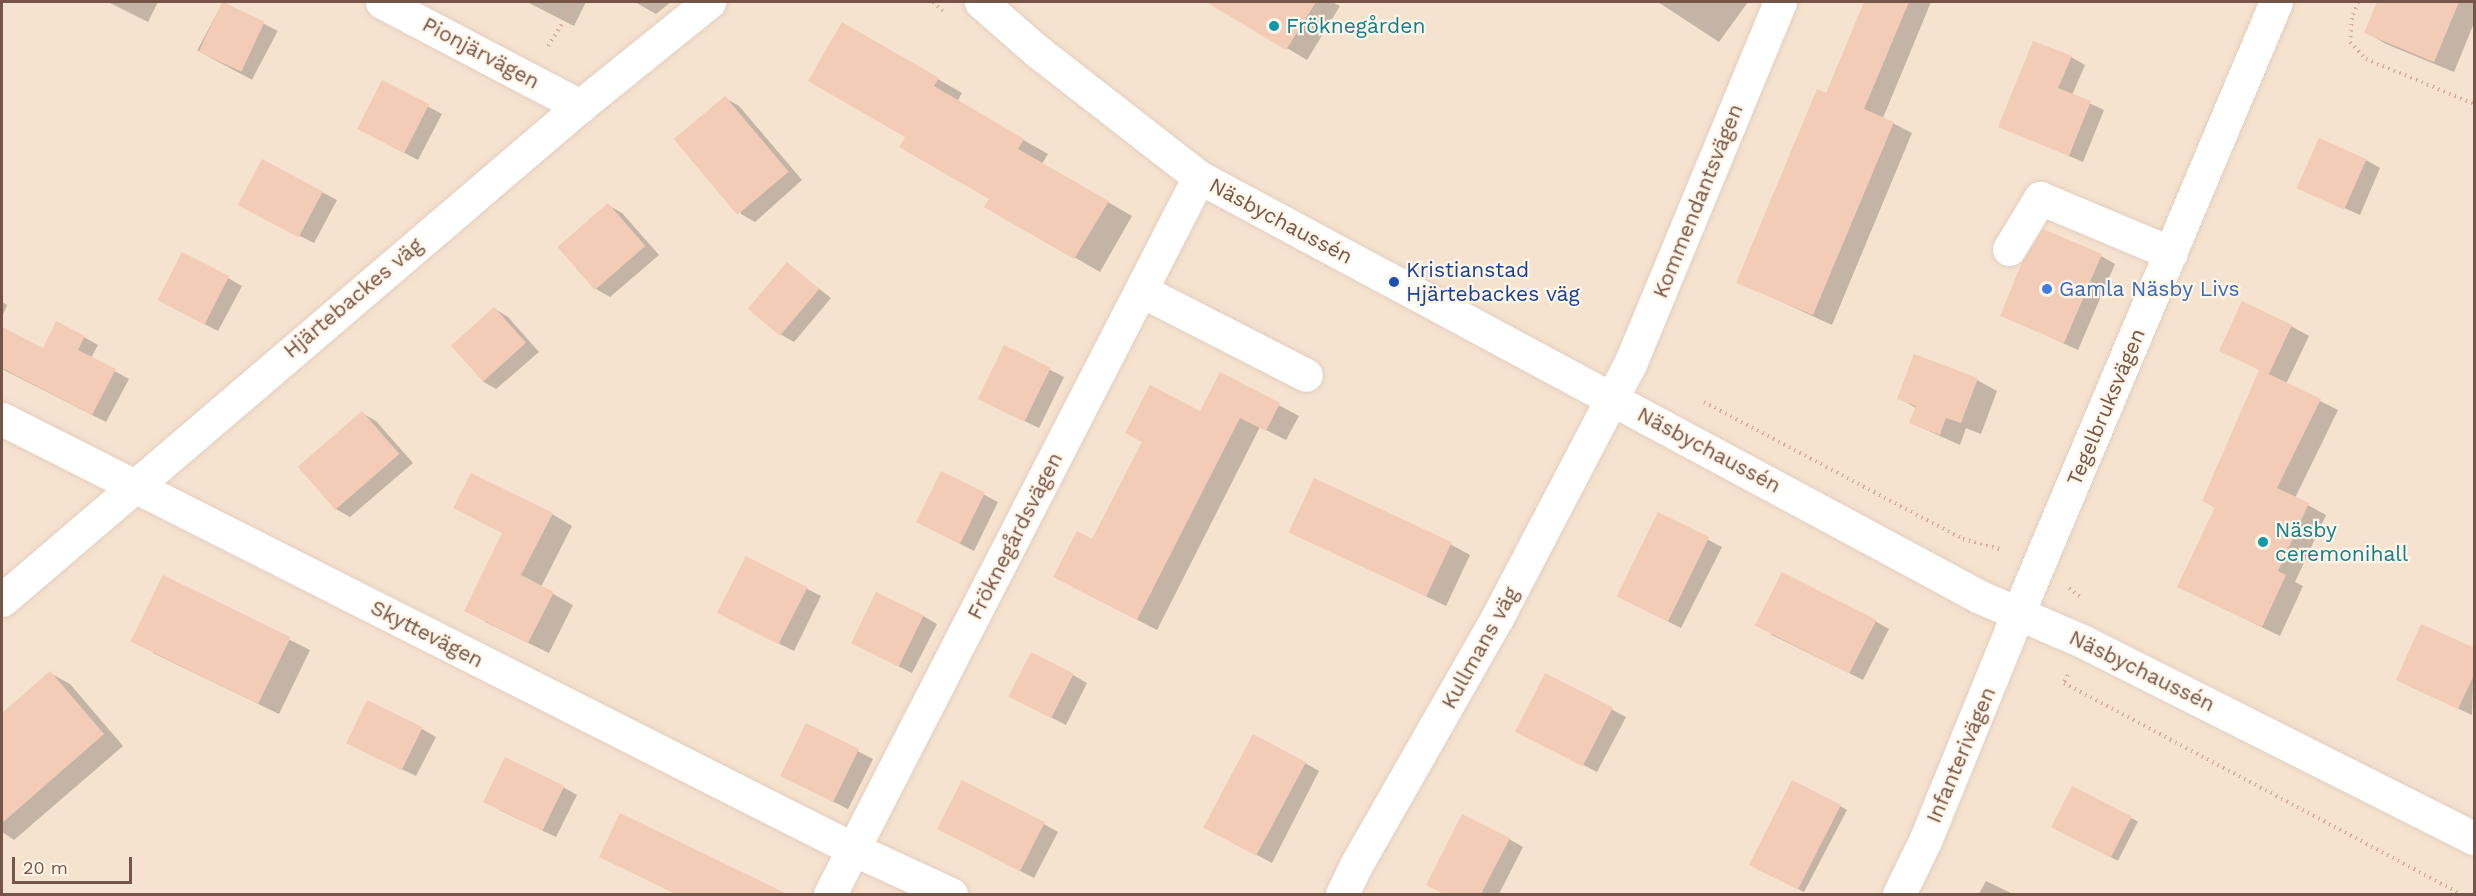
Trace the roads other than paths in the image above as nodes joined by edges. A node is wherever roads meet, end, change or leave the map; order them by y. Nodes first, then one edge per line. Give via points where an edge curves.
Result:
1 (382, 2) edge
2 (709, 2) edge
3 (981, 2) edge
4 (1780, 2) edge
5 (2276, 2) edge
6 (580, 106) junction
7 (1199, 177) junction
8 (2009, 249) dead end
9 (2171, 253) junction
10 (1142, 291) junction
11 (1306, 375) dead end
12 (1613, 398) junction
13 (2, 419) edge
14 (133, 486) junction
15 (2, 600) edge
16 (2018, 613) junction
17 (2475, 838) edge
18 (853, 849) junction
19 (830, 894) edge
20 (951, 894) edge
21 (1342, 894) edge
22 (1899, 894) edge

1 - 6 street, Pionjärvägen
2 - 6 street, Hjärtebackes väg
3 - 7 street, Näsbychaussén via 1037,51
4 - 12 street, Kommendantsvägen
5 - 9 street, Tegelbruksvägen
6 - 14 street, Hjärtebackes väg
7 - 10 street, Fröknegårdsvägen
7 - 12 street, Näsbychaussén
8 - 9 street via 2040,198
9 - 16 street, Tegelbruksvägen
10 - 11 street
10 - 18 street, Fröknegårdsvägen
12 - 16 street, Näsbychaussén via 1980,597
12 - 21 street, Kullmans väg via 1497,618
13 - 14 street, Skyttevägen
14 - 15 street, Hjärtebackes väg
14 - 18 street, Skyttevägen
16 - 17 street, Näsbychaussén via 2082,641
16 - 22 street, Infanterivägen via 1925,841
18 - 19 street, Fröknegårdsvägen
18 - 20 street, Skyttevägen

